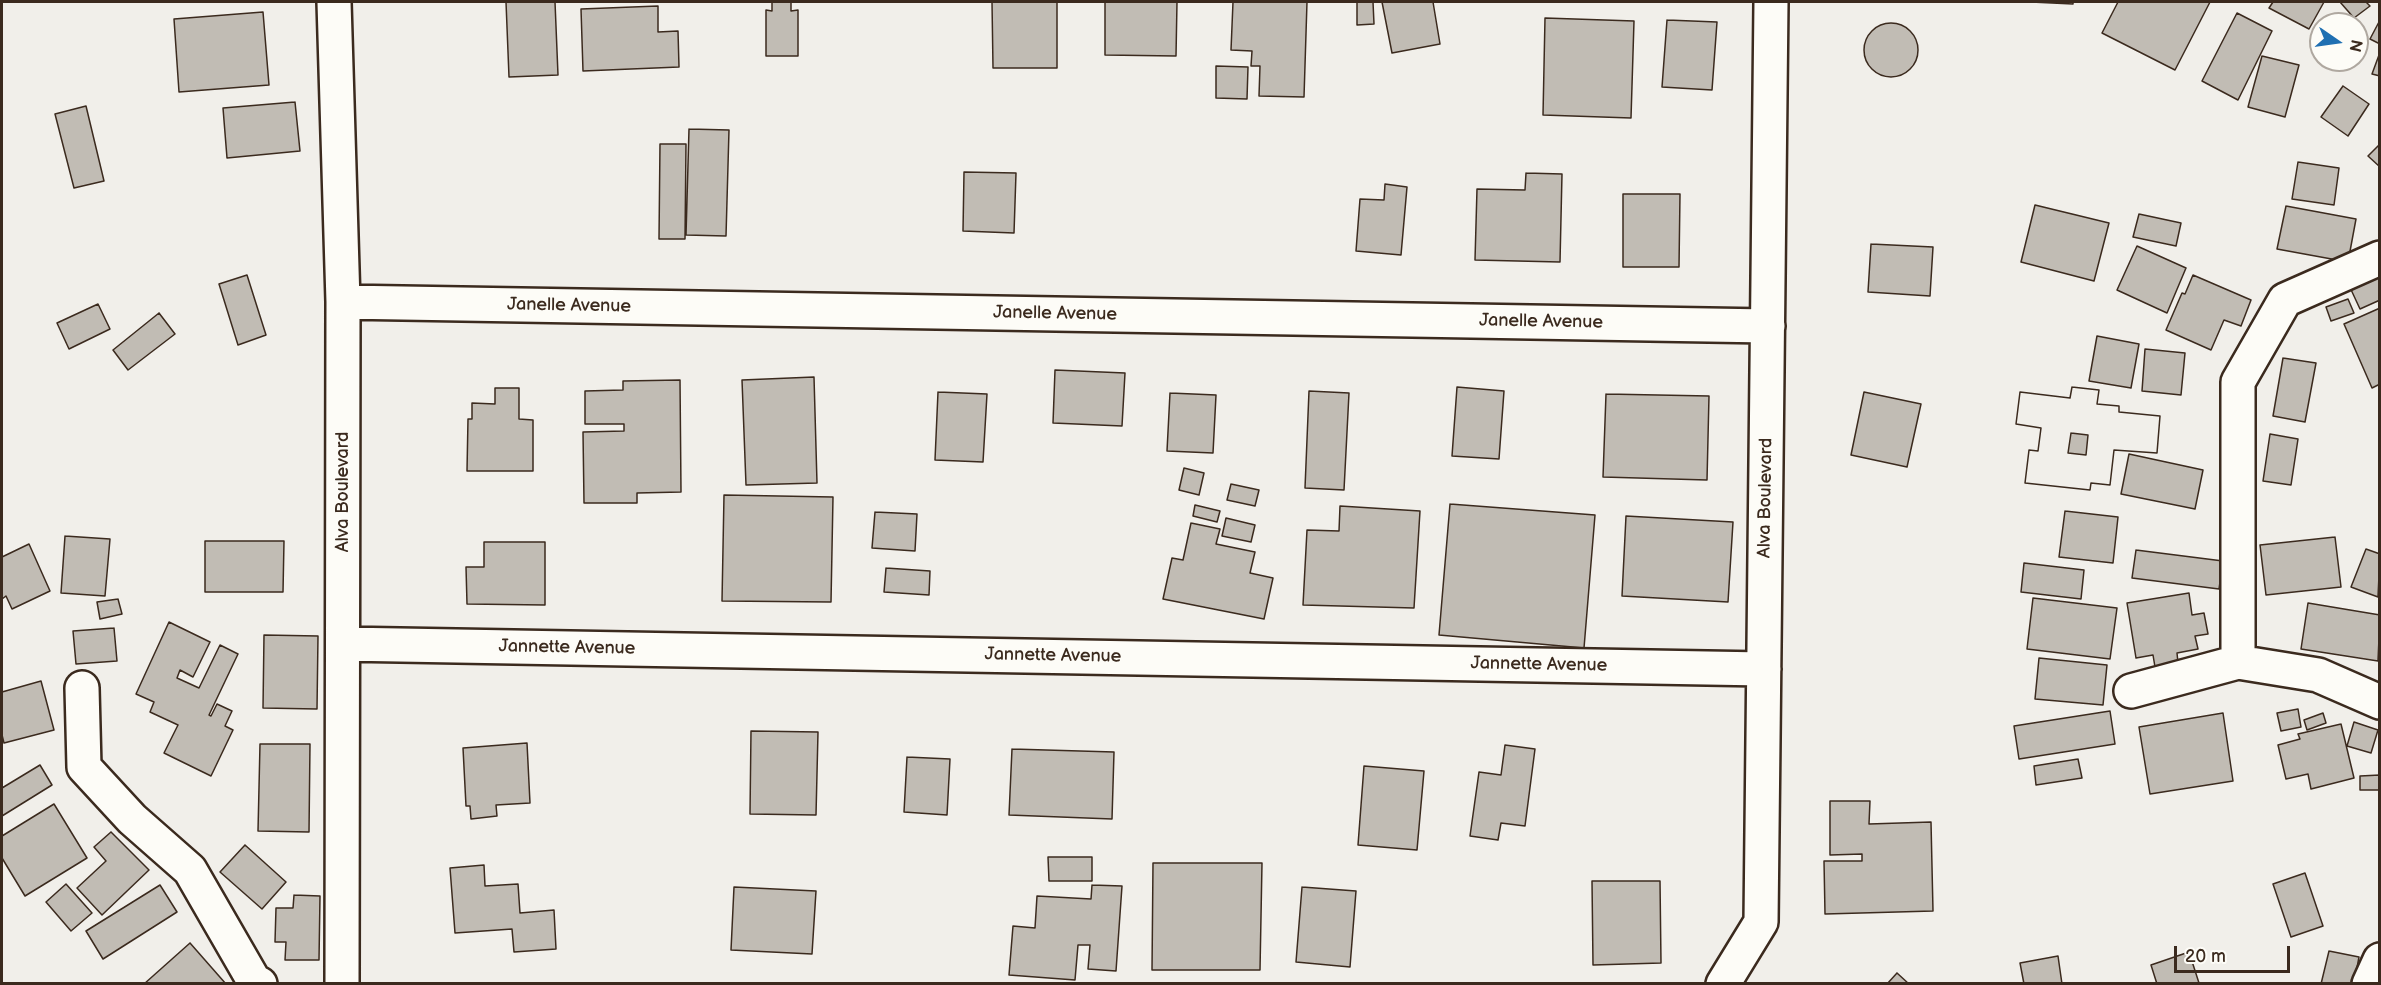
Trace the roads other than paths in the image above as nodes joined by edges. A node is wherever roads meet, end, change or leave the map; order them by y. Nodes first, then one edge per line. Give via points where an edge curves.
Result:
1 (334, 2) edge
2 (1772, 2) edge
3 (2379, 258) edge
4 (343, 302) junction
5 (1768, 326) junction
6 (343, 644) junction
7 (2238, 662) junction
8 (1764, 669) junction
9 (82, 688) dead end
10 (2131, 691) dead end
11 (2379, 702) edge
12 (2379, 960) edge
13 (260, 984) edge
14 (342, 984) edge
15 (1723, 984) edge
16 (2369, 984) edge

1 - 4 street, Alva Boulevard
2 - 5 street, Alva Boulevard
3 - 7 street via 2285,300 2238,382
4 - 5 street, Janelle Avenue
4 - 6 street, Alva Boulevard
5 - 8 street, Alva Boulevard
6 - 8 street, Jannette Avenue
6 - 14 street, Alva Boulevard
7 - 10 street
7 - 11 street via 2318,675
8 - 15 street, Alva Boulevard via 1761,922
9 - 13 street via 84,767 132,819 190,870 254,981
12 - 16 street

